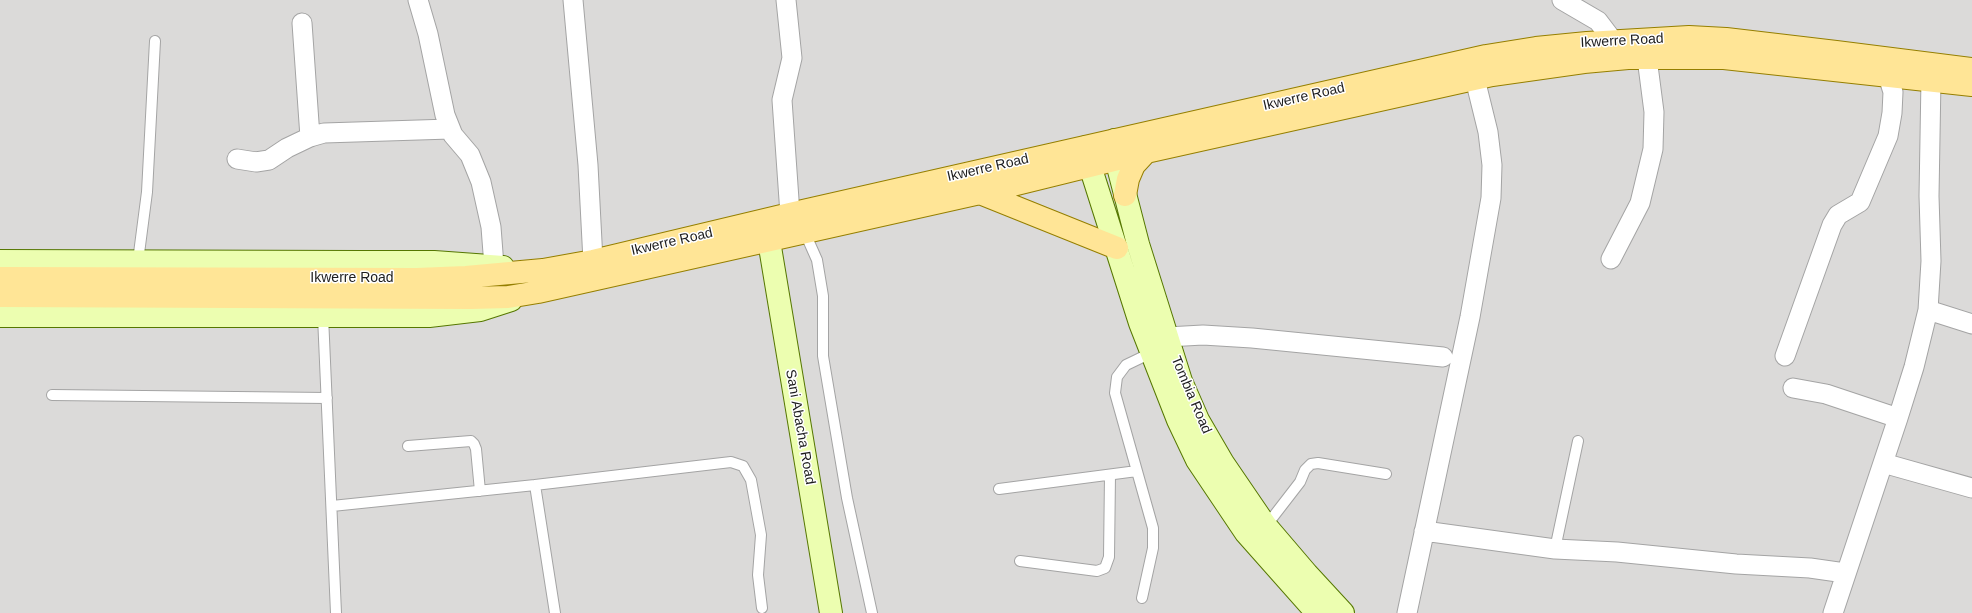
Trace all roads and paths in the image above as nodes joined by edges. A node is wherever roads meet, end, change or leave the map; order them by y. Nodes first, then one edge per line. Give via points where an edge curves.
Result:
1 (418, 0) edge
2 (573, 0) edge
3 (786, 0) edge
4 (1562, 0) edge
5 (302, 23) dead end
6 (155, 41) dead end
7 (1614, 50) junction
8 (1647, 58) junction
9 (1972, 69) edge
10 (1888, 76) junction
11 (1475, 79) junction
12 (1931, 79) junction
13 (1972, 85) edge
14 (450, 129) junction
15 (310, 137) junction
16 (1115, 149) junction
17 (1146, 152) junction
18 (1088, 156) junction
19 (237, 159) dead end
20 (980, 193) junction
21 (1125, 195) junction
22 (790, 214) junction
23 (805, 233) junction
24 (769, 242) junction
25 (1117, 248) junction
26 (1611, 259) dead end
27 (0, 261) edge
28 (138, 261) junction
29 (590, 261) junction
30 (494, 266) junction
31 (0, 278) edge
32 (181, 287) junction
33 (538, 292) junction
34 (0, 296) edge
35 (1928, 310) junction
36 (0, 316) edge
37 (323, 316) junction
38 (1972, 324) edge
39 (1167, 337) junction
40 (1151, 353) junction
41 (1785, 356) dead end
42 (1443, 357) dead end
43 (1793, 388) dead end
44 (52, 396) dead end
45 (327, 398) junction
46 (1898, 418) junction
47 (1578, 441) dead end
48 (408, 446) dead end
49 (1883, 463) junction
50 (1137, 471) junction
51 (1386, 474) dead end
52 (1110, 475) junction
53 (535, 485) junction
54 (1972, 488) edge
55 (999, 490) dead end
56 (480, 491) junction
57 (332, 506) junction
58 (1266, 526) junction
59 (1424, 530) junction
60 (1555, 549) junction
61 (1020, 561) dead end
62 (1845, 573) junction
63 (1142, 598) dead end
64 (762, 608) dead end
65 (336, 613) edge
66 (555, 613) edge
67 (831, 613) edge
68 (872, 613) edge
69 (1318, 613) edge
70 (1343, 613) edge
71 (1407, 613) edge
72 (1833, 613) edge

1 - 14 street
2 - 29 street via 588,165
3 - 22 street via 792,58 782,100
4 - 7 street via 1598,21
5 - 15 street
6 - 28 lane via 147,192
7 - 8 main road, Ikwerre Road
7 - 9 main road, Ikwerre Road via 1689,37 1726,39
7 - 11 main road, Ikwerre Road
7 - 16 main road, Ikwerre Road via 1536,48 1486,56
8 - 10 main road, Ikwerre Road via 1724,58
8 - 26 street via 1654,112 1653,149 1640,203
10 - 12 main road, Ikwerre Road
10 - 41 street via 1893,92 1888,136 1860,202 1838,215 1832,225
11 - 17 main road, Ikwerre Road
11 - 59 street via 1488,132 1492,165 1491,198 1470,317
12 - 13 main road, Ikwerre Road
12 - 35 street via 1931,261
14 - 15 street via 343,131
14 - 30 street via 470,155 481,182 491,227
15 - 19 street via 269,160 256,162
16 - 17 main road, Ikwerre Road
16 - 18 main road, Ikwerre Road
16 - 21 street, Tombia Road
17 - 21 main road via 1134,165
18 - 20 main road, Ikwerre Road
18 - 22 main road, Ikwerre Road
18 - 25 street, Tombia Road
20 - 23 main road, Ikwerre Road
20 - 25 main road
21 - 39 street, Tombia Road
22 - 29 main road, Ikwerre Road
23 - 24 main road, Ikwerre Road
23 - 68 lane via 817,260 823,296 823,356 847,498
24 - 33 main road, Ikwerre Road
24 - 67 street, Sani Abacha Road
25 - 40 street, Tombia Road
27 - 28 street
28 - 30 street via 434,262
29 - 30 street via 538,267
29 - 32 main road, Ikwerre Road via 543,270 466,278
31 - 32 main road, Ikwerre Road
32 - 33 main road, Ikwerre Road via 471,298
32 - 34 main road, Ikwerre Road
33 - 37 street via 480,310 453,314
35 - 38 street
35 - 46 street
36 - 37 street
37 - 45 lane
39 - 42 street via 1203,335 1252,338
39 - 58 street, Tombia Road via 1181,381 1198,420 1223,463
40 - 50 lane via 1126,365 1117,377 1115,393
40 - 69 street, Tombia Road via 1197,460 1221,498 1246,533
43 - 46 street via 1826,394
44 - 45 lane
45 - 57 lane
46 - 49 street
47 - 60 lane
48 - 56 lane via 471,441 476,449
49 - 54 street
49 - 62 street
50 - 52 lane
50 - 63 lane via 1154,537
51 - 58 lane via 1311,464
52 - 55 lane
52 - 61 lane via 1109,557 1105,568 1097,571
53 - 56 lane
53 - 64 lane via 731,462 743,466 750,480 761,535 758,575
53 - 66 lane
56 - 57 lane
57 - 65 lane
58 - 70 street, Tombia Road
59 - 60 street
59 - 71 street
60 - 62 street via 1617,552
62 - 72 street

